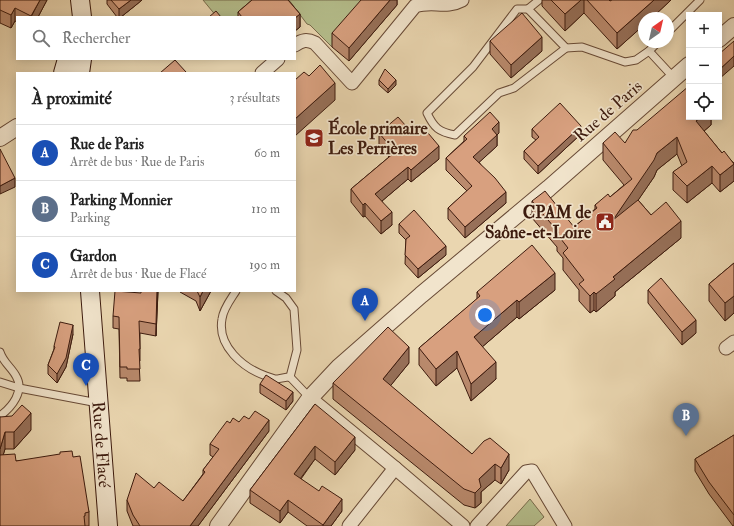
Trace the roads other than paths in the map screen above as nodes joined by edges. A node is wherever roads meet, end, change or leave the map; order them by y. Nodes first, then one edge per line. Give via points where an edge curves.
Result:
1 (70, 0) edge
2 (80, 0) edge
3 (91, 0) edge
4 (462, 0) edge
5 (539, 0) edge
6 (700, 0) edge
7 (528, 10) junction
8 (70, 16) edge
9 (82, 16) edge
10 (90, 16) edge
11 (674, 26) edge
12 (734, 26) edge
13 (722, 36) edge
14 (296, 44) edge
15 (566, 48) junction
16 (652, 48) edge
17 (649, 51) junction
18 (67, 60) edge
19 (82, 60) edge
20 (277, 60) edge
21 (686, 68) edge
22 (64, 72) edge
23 (80, 72) edge
24 (263, 72) edge
25 (674, 78) junction
26 (16, 128) edge
27 (0, 138) edge
28 (16, 140) edge
29 (0, 142) edge
30 (90, 292) edge
31 (235, 292) edge
32 (277, 292) edge
33 (0, 352) edge
34 (290, 376) junction
35 (0, 382) edge
36 (19, 388) junction
37 (310, 398) junction
38 (98, 403) junction
39 (0, 416) edge
40 (395, 468) junction
41 (108, 526) edge
42 (218, 526) edge
43 (349, 526) edge
44 (463, 526) edge
45 (477, 526) edge
46 (565, 526) edge

1 - 8 main road
2 - 9 main road
3 - 10 main road
4 - 14 street via 448,4 423,2 415,6 352,82 315,43 303,40
5 - 7 lane
6 - 11 lane
7 - 15 lane
7 - 15 lane via 517,9 473,67 427,113 431,122 442,133 455,136 499,93 514,88
12 - 13 street
15 - 17 lane via 582,47 625,62 636,60
16 - 17 lane
17 - 25 lane
18 - 22 main road
19 - 23 main road
20 - 24 street
21 - 25 street, Rue de Paris
25 - 37 street, Rue de Paris via 362,346
26 - 27 street
28 - 29 street
30 - 38 main road, Rue de Flacé
31 - 34 lane via 222,319 222,332 233,355 255,372 275,379
32 - 34 lane via 294,309 297,350
33 - 36 lane via 2,359 17,377
34 - 37 lane
35 - 36 lane
36 - 38 lane
36 - 39 lane via 16,401
37 - 40 street
37 - 42 street, Rue de Paris
38 - 41 main road, Rue de Flacé
40 - 43 street
40 - 44 street
45 - 46 street via 526,472 532,471

